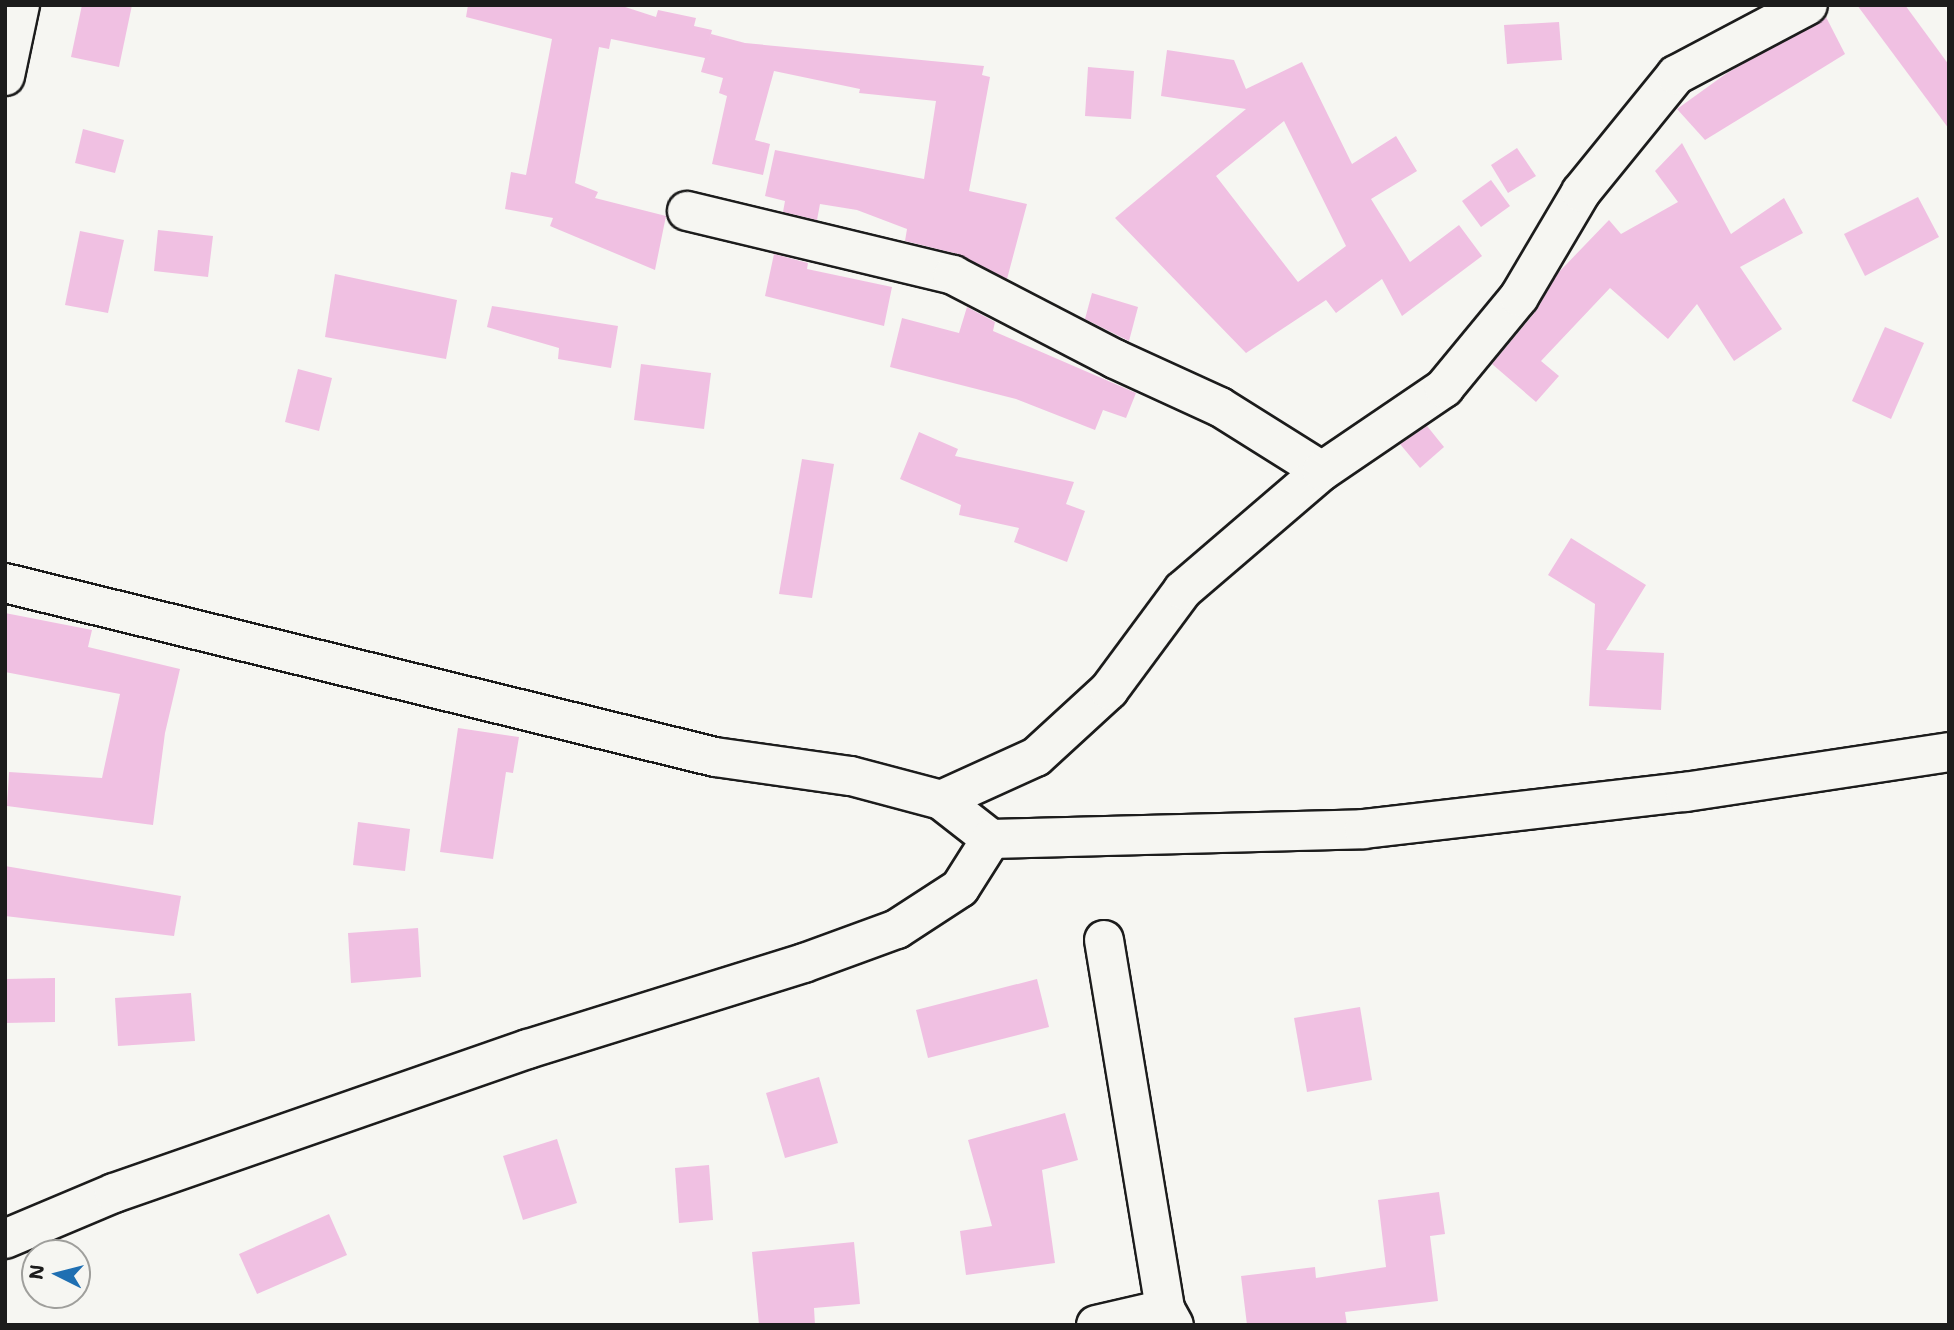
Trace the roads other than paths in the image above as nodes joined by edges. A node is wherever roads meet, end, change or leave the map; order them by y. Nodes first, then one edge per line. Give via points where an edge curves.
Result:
1 (20, 5) edge
2 (1808, 5) edge
3 (5, 76) edge
4 (687, 211) dead end
5 (1322, 471) junction
6 (5, 583) edge
7 (1949, 752) edge
8 (941, 800) junction
9 (991, 839) junction
10 (1104, 940) dead end
11 (5, 1239) edge
12 (1170, 1317) edge
13 (1096, 1325) edge

1 - 3 street
2 - 5 street via 1676,75 1581,192 1519,297 1444,387
4 - 5 street via 953,275 1115,359 1220,407
5 - 8 street via 1183,590 1109,690 1036,757
6 - 8 street via 674,748 851,776
7 - 9 street via 1644,797 1364,829
8 - 9 street
9 - 11 street via 960,888 897,929 804,963 528,1049 114,1193
10 - 12 street
12 - 13 street

